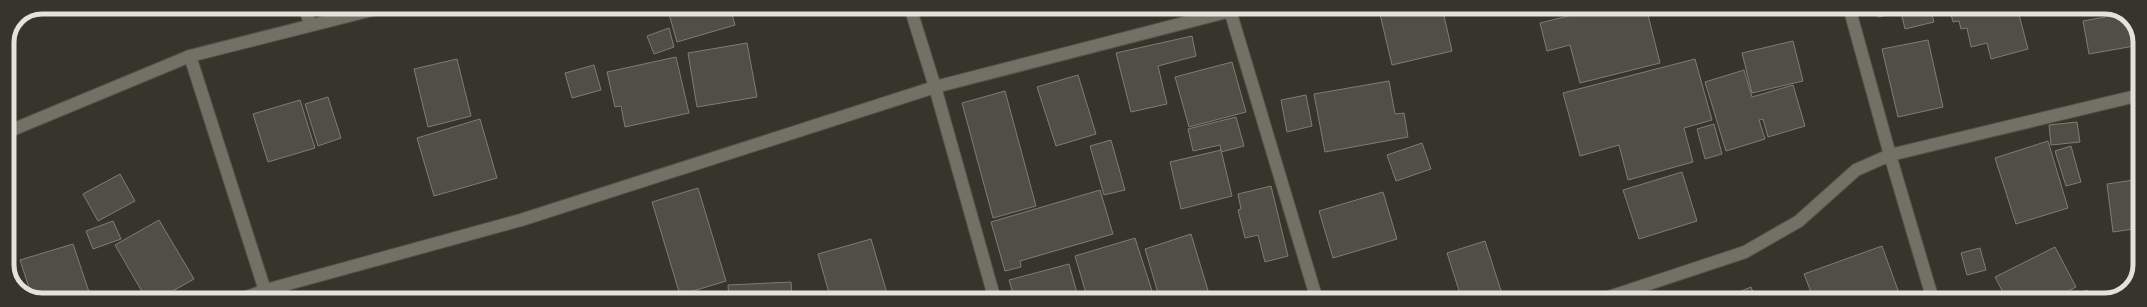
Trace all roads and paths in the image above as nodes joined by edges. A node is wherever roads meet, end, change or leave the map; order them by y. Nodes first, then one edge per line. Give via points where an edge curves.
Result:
1 (307, 14) edge
2 (355, 14) edge
3 (912, 14) edge
4 (1210, 14) edge
5 (1231, 14) edge
6 (1851, 14) edge
7 (310, 25) junction
8 (190, 56) junction
9 (935, 87) junction
10 (2133, 97) edge
11 (14, 129) edge
12 (1890, 155) junction
13 (266, 293) edge
14 (274, 293) edge
15 (993, 293) edge
16 (1315, 293) edge
17 (1621, 293) edge
18 (1931, 293) edge

1 - 7 street
2 - 7 street
3 - 9 street
4 - 9 street
5 - 16 street
6 - 12 street
7 - 8 street
8 - 11 street
8 - 13 street
9 - 14 street via 522,220
9 - 15 street
10 - 12 street
12 - 17 street via 1856,170 1799,221 1745,252
12 - 18 street

